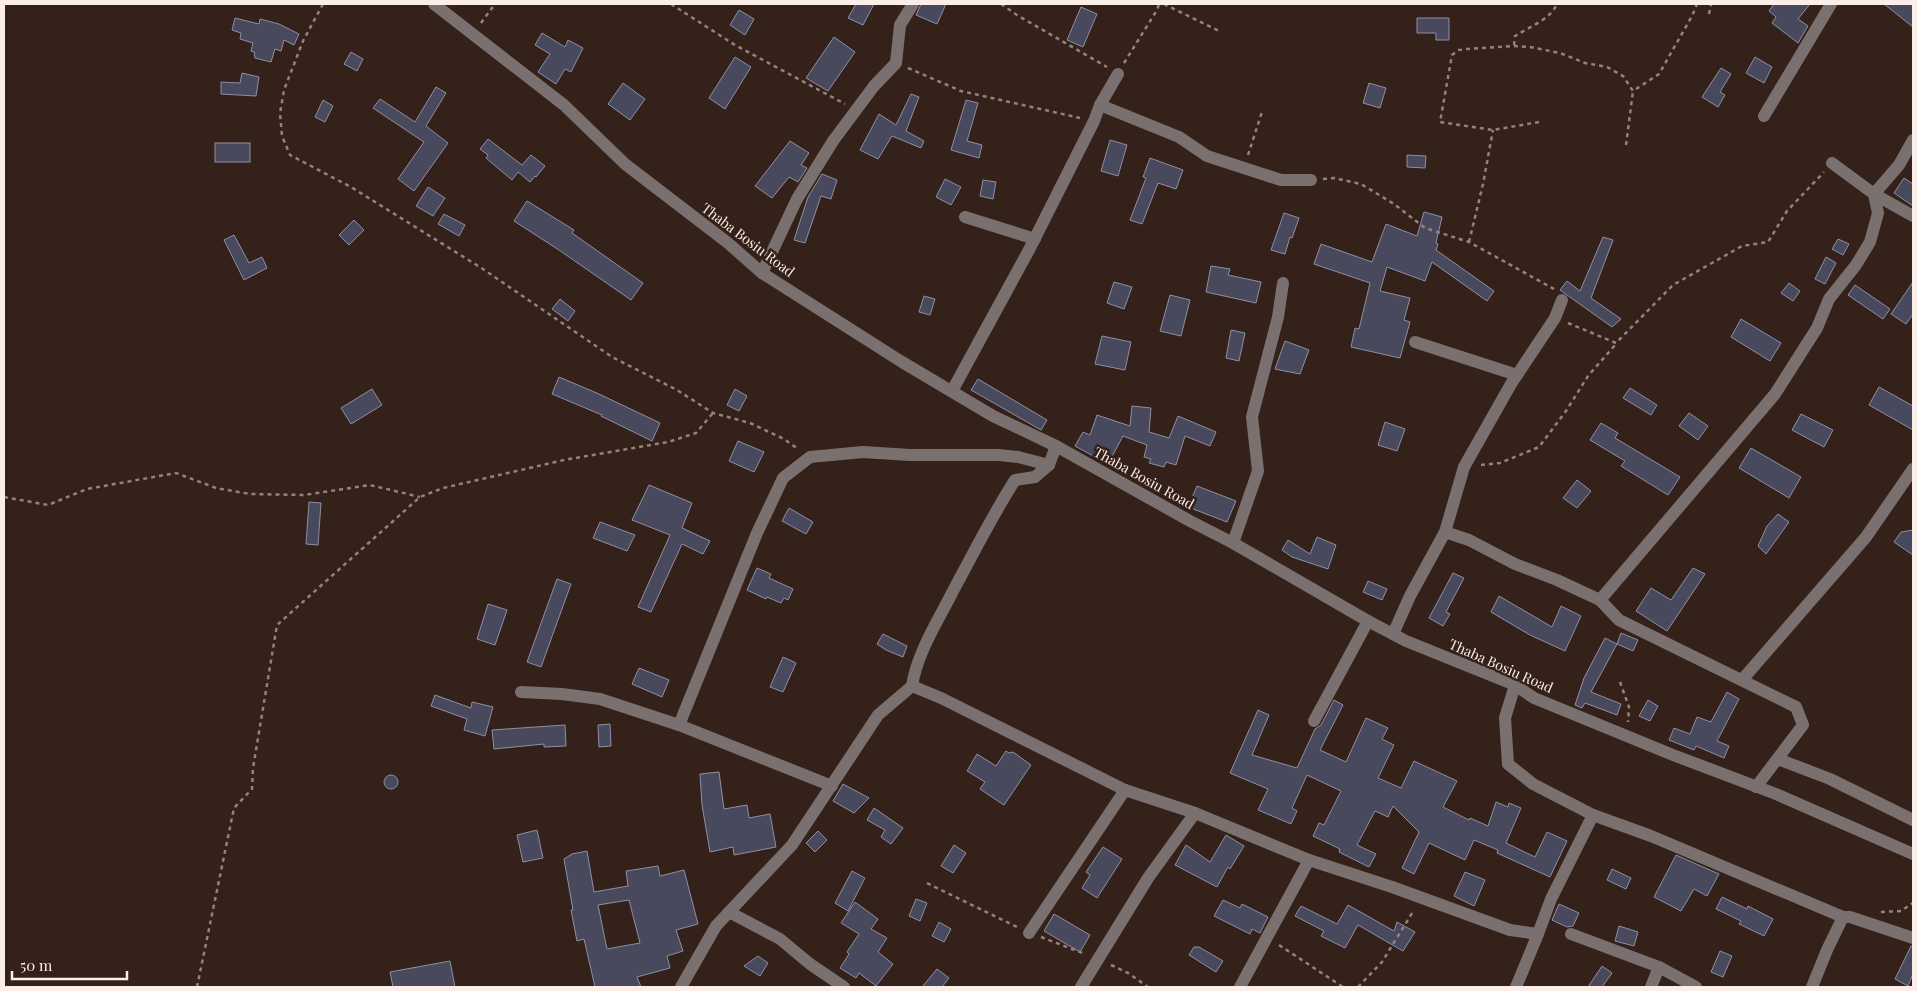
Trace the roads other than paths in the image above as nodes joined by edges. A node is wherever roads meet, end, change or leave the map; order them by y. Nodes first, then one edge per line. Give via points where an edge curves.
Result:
1 (434, 4) edge
2 (913, 4) edge
3 (1831, 4) edge
4 (1118, 74) road end
5 (1100, 105) junction
6 (1764, 116) dead end
7 (1913, 140) edge
8 (1832, 163) road end
9 (1312, 180) road end
10 (1874, 194) junction
11 (1913, 216) edge
12 (965, 217) dead end
13 (1034, 240) junction
14 (762, 273) junction
15 (1284, 283) dead end
16 (1562, 300) road end
17 (1415, 342) dead end
18 (1517, 374) junction
19 (952, 392) junction
20 (1056, 446) junction
21 (1049, 465) junction
22 (1913, 469) edge
23 (1445, 532) junction
24 (1233, 543) junction
25 (1600, 600) junction
26 (1368, 621) junction
27 (1394, 634) junction
28 (1742, 680) junction
29 (1515, 685) junction
30 (912, 686) junction
31 (521, 692) dead end
32 (1314, 721) dead end
33 (679, 725) junction
34 (1778, 759) junction
35 (832, 786) junction
36 (1756, 787) junction
37 (1125, 790) junction
38 (1195, 813) junction
39 (1593, 815) junction
40 (1913, 820) edge
41 (1913, 854) edge
42 (1309, 860) junction
43 (729, 912) junction
44 (1843, 917) junction
45 (1029, 933) dead end
46 (1538, 934) junction
47 (1571, 934) dead end
48 (1913, 938) edge
49 (1659, 967) junction
50 (681, 987) edge
51 (844, 987) edge
52 (1081, 987) edge
53 (1240, 987) edge
54 (1516, 987) edge
55 (1651, 987) edge
56 (1696, 987) edge
57 (1812, 987) edge

1 - 14 street, Thaba Bosiu Road via 564,105 625,164 728,242
2 - 14 street via 900,26 896,63 874,86 833,141 797,199
3 - 6 street
4 - 5 street
5 - 9 street via 1179,138 1207,156 1281,180
5 - 13 street
7 - 10 street via 1899,165
8 - 10 street
10 - 11 street
10 - 25 street via 1878,213 1870,242 1829,299 1817,328 1775,394
12 - 13 street
13 - 19 street
14 - 19 street, Thaba Bosiu Road
15 - 24 street via 1252,417 1258,471
16 - 18 street via 1555,318
17 - 18 street
18 - 23 street via 1464,467
19 - 20 street, Thaba Bosiu Road
20 - 21 street
20 - 24 street, Thaba Bosiu Road
21 - 30 street via 1036,478 1015,480 934,627 914,672
21 - 33 street via 999,455 910,456 862,452 810,457 782,478
22 - 28 street via 1866,537
23 - 25 street
23 - 27 street via 1410,596
24 - 26 street, Thaba Bosiu Road
25 - 28 street via 1619,620
26 - 27 street, Thaba Bosiu Road
26 - 32 street
27 - 29 street, Thaba Bosiu Road
28 - 34 street via 1796,707 1803,725
29 - 36 street, Thaba Bosiu Road via 1534,698
29 - 39 street via 1505,718 1508,764 1534,784
30 - 35 street via 878,715
30 - 37 street
31 - 33 street via 600,700
33 - 35 street
34 - 36 street
34 - 40 street via 1830,779
35 - 43 street via 792,845
36 - 41 street, Thaba Bosiu Road
37 - 38 street
37 - 45 street
38 - 42 street
38 - 52 street via 1148,878
39 - 44 street
39 - 46 street via 1551,899
42 - 46 street via 1510,930
42 - 53 street
43 - 50 street via 716,926
43 - 51 street via 780,939
44 - 48 street
44 - 57 street
46 - 54 street
47 - 49 street
49 - 55 street
49 - 56 street

